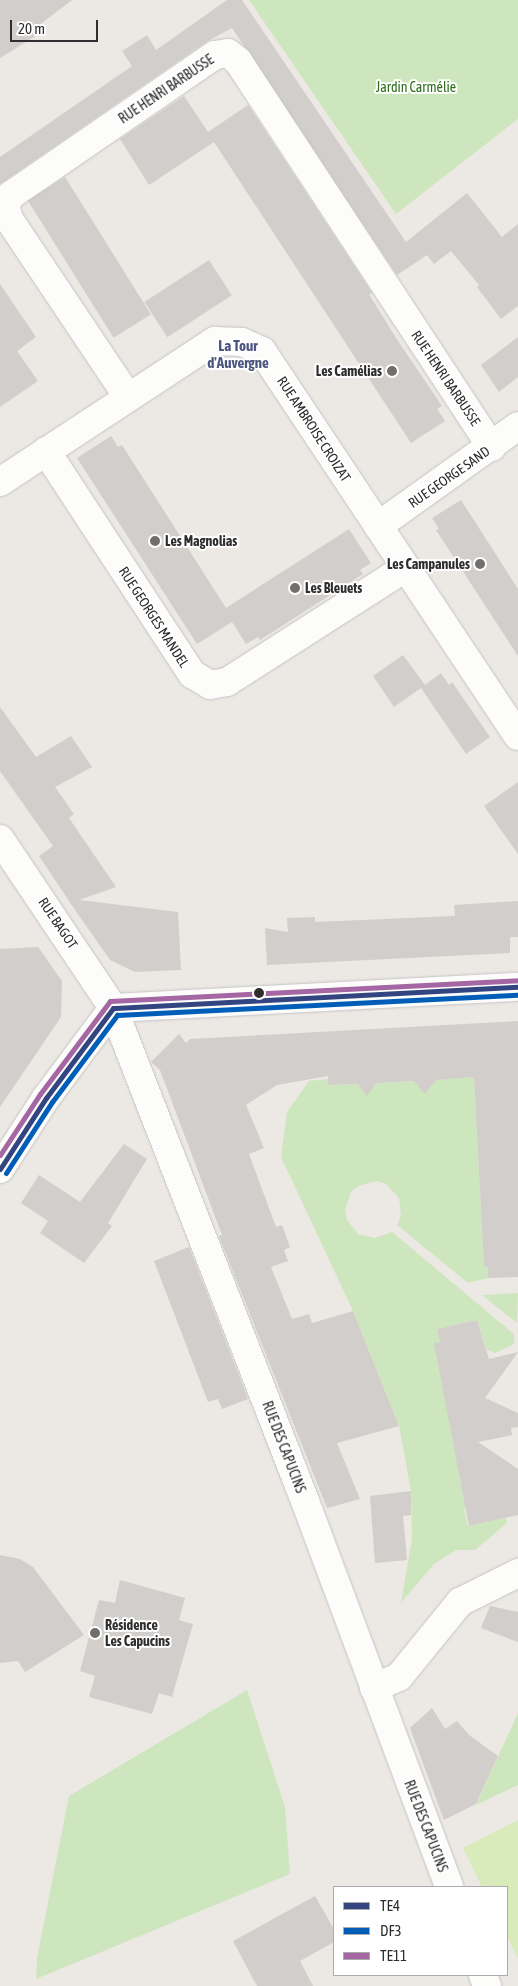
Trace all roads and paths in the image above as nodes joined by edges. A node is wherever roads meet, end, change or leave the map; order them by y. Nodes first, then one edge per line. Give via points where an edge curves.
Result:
1 (128, 397) junction
2 (518, 426) edge
3 (492, 447) junction
4 (46, 451) junction
5 (0, 482) edge
6 (378, 526) junction
7 (406, 568) junction
8 (518, 736) edge
9 (4, 852) edge
10 (518, 988) edge
11 (113, 1008) junction
12 (0, 1169) edge
13 (518, 1573) edge
14 (374, 1688) junction
15 (449, 1886) edge

1 - 3 street, RUE HENRI BARBUSSE via 9,219 5,205 11,195 190,72 215,55 228,53 238,61
1 - 4 street, RUE AMBROISE CROIZAT
1 - 6 street, RUE AMBROISE CROIZAT via 215,341 242,342 262,351
2 - 3 street, RUE GEORGE SAND
3 - 6 street, RUE GEORGE SAND
4 - 5 street, RUE AMBROISE CROIZAT
4 - 7 street, RUE GEORGES MANDEL via 192,674 210,685 227,682
6 - 7 street, RUE AMBROISE CROIZAT
7 - 8 street, RUE AMBROISE CROIZAT
9 - 11 street, RUE BAGOT
10 - 11 street
11 - 12 street via 46,1098
11 - 14 street, RUE DES CAPUCINS via 305,1501
13 - 14 street via 460,1602 399,1677
14 - 15 street, RUE DES CAPUCINS

